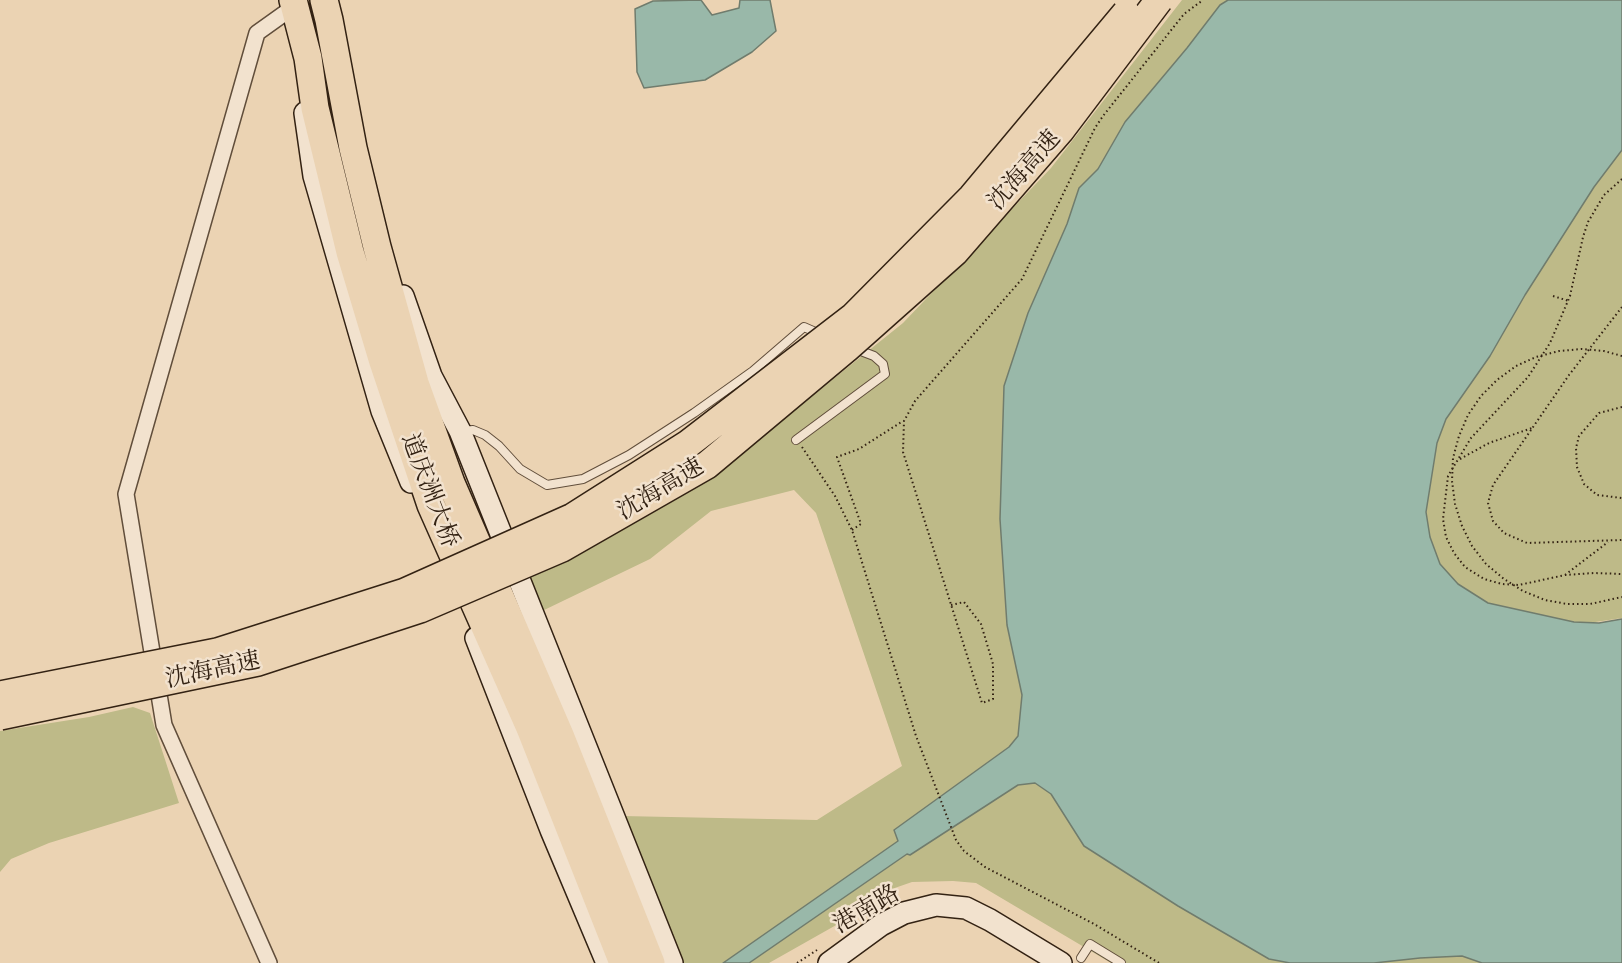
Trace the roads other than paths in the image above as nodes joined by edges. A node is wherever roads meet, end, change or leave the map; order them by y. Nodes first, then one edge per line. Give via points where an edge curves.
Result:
1 (324, 0) edge
2 (338, 0) edge
3 (1136, 0) edge
4 (1159, 0) edge
5 (287, 4) edge
6 (834, 340) dead end
7 (844, 344) dead end
8 (460, 431) junction
9 (796, 440) road end
10 (0, 695) edge
11 (0, 716) edge
12 (1071, 961) edge
13 (269, 963) edge
14 (607, 963) edge
15 (623, 963) edge
16 (651, 963) edge
17 (672, 963) edge
18 (829, 963) edge
19 (847, 963) edge
20 (1038, 963) edge
21 (1121, 963) edge

1 - 16 highway, 道庆洲大桥, bridge via 353,147 415,383 452,483 560,735
2 - 8 main road via 362,154 392,267 431,376
3 - 10 highway, 沈海高速, bridge via 972,197 853,317 688,444 573,517 405,592 217,652
4 - 11 highway, 沈海高速, bridge via 1060,131 955,252 707,465 562,548 420,609 258,662
5 - 13 street via 257,33 126,494 164,725
5 - 14 main road via 314,176 382,411
5 - 15 highway, 道庆洲大桥, bridge via 308,58 315,108 350,252 431,506 530,728
6 - 8 lane via 804,327 753,371 694,413 583,479 547,485 520,469 485,435 474,430
7 - 9 lane via 874,356 883,364 885,374
8 - 17 main road
12 - 18 main road, 港南路 via 966,908 936,905 896,917
12 - 21 lane via 1090,944
19 - 20 main road, 港南路 via 886,935 939,915 982,929

